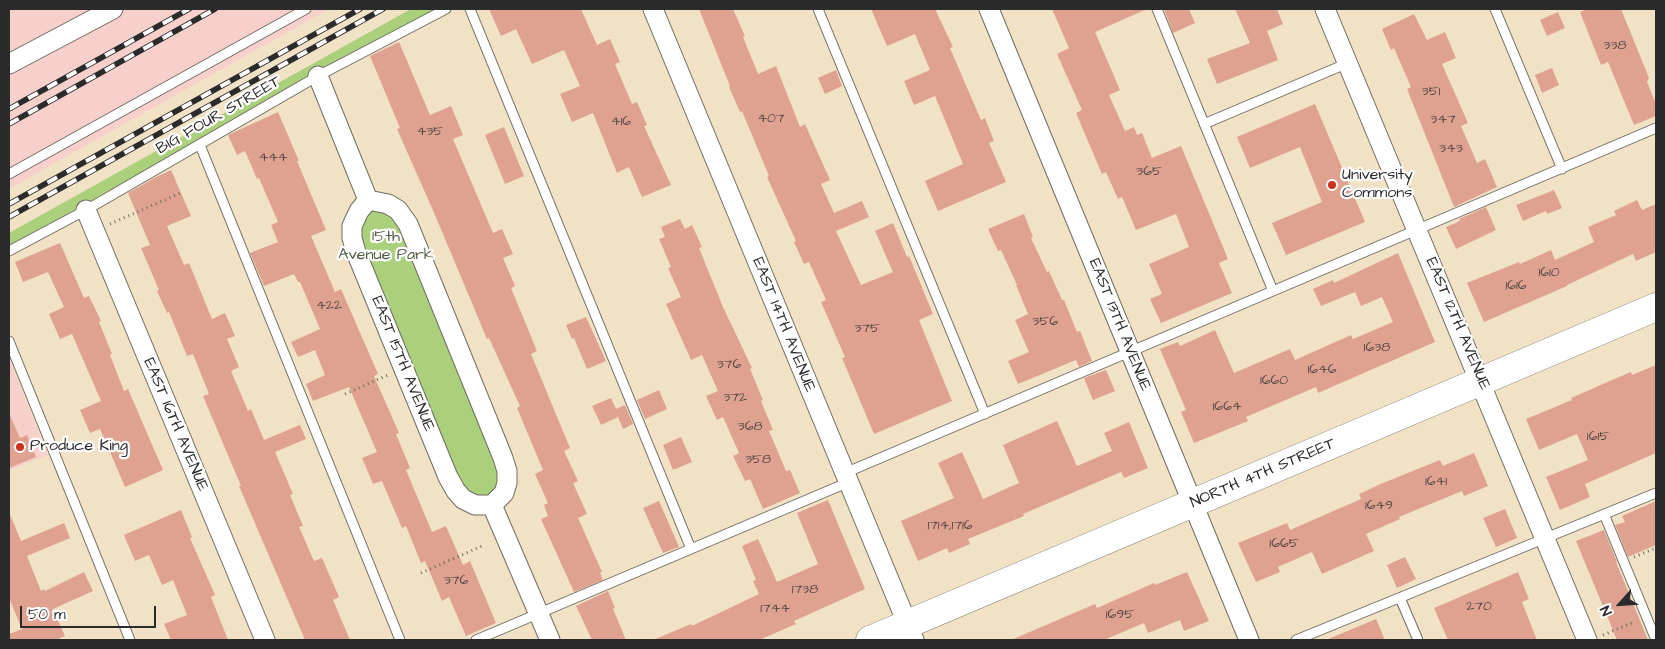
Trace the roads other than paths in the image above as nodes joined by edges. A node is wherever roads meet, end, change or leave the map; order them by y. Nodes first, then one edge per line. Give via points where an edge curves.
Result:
1 (113, 9) edge
2 (306, 9) edge
3 (446, 9) edge
4 (470, 9) edge
5 (653, 9) edge
6 (818, 9) edge
7 (989, 9) edge
8 (1157, 9) edge
9 (1325, 9) edge
10 (1495, 9) edge
11 (1348, 63) junction
12 (9, 64) edge
13 (318, 76) junction
14 (1204, 124) junction
15 (1656, 128) edge
16 (200, 145) junction
17 (1562, 169) junction
18 (9, 174) edge
19 (368, 200) junction
20 (86, 210) junction
21 (1417, 230) junction
22 (9, 251) edge
23 (1273, 291) junction
24 (1656, 308) edge
25 (9, 341) edge
26 (1130, 352) junction
27 (1481, 382) junction
28 (985, 414) junction
29 (847, 478) junction
30 (1656, 493) edge
31 (492, 504) junction
32 (1192, 504) junction
33 (1604, 514) junction
34 (1545, 538) junction
35 (691, 549) junction
36 (1400, 598) junction
37 (538, 614) junction
38 (911, 632) edge
39 (1594, 638) edge
40 (130, 640) edge
41 (265, 640) edge
42 (400, 640) edge
43 (476, 640) edge
44 (550, 640) edge
45 (870, 640) edge
46 (1249, 640) edge
47 (1296, 640) edge
48 (1418, 640) edge
49 (1656, 640) edge

1 - 12 street
2 - 18 lane
3 - 13 lane, BIG FOUR STREET
4 - 35 lane
5 - 29 street, EAST 14TH AVENUE
6 - 28 lane
7 - 26 street, EAST 13TH AVENUE
8 - 14 lane
9 - 11 street, EAST 12TH AVENUE
10 - 17 lane
11 - 14 lane
11 - 21 street, EAST 12TH AVENUE
13 - 16 lane, BIG FOUR STREET
13 - 19 street
14 - 23 lane
15 - 17 lane
16 - 20 lane, BIG FOUR STREET
16 - 42 lane
17 - 21 lane
19 - 31 street via 388,204 398,210 408,224 507,471 504,493
19 - 31 street, EAST 15TH AVENUE via 352,226 352,238 422,414 456,491 475,505
20 - 22 lane, BIG FOUR STREET
20 - 41 street, EAST 16TH AVENUE
21 - 23 lane
21 - 27 street, EAST 12TH AVENUE
23 - 26 lane
24 - 27 main road, NORTH 4TH STREET
25 - 40 lane
26 - 28 lane
26 - 32 street, EAST 13TH AVENUE
27 - 32 main road, NORTH 4TH STREET
27 - 34 street, EAST 12TH AVENUE
28 - 29 lane
29 - 35 lane
29 - 38 street, EAST 14TH AVENUE
30 - 33 lane
31 - 37 street
32 - 38 main road, NORTH 4TH STREET
32 - 46 street, EAST 13TH AVENUE
33 - 34 lane
33 - 49 lane
34 - 36 lane
34 - 39 street, EAST 12TH AVENUE
35 - 37 lane
36 - 47 lane
36 - 48 lane
37 - 43 lane
37 - 44 street
38 - 45 main road, NORTH 4TH STREET

